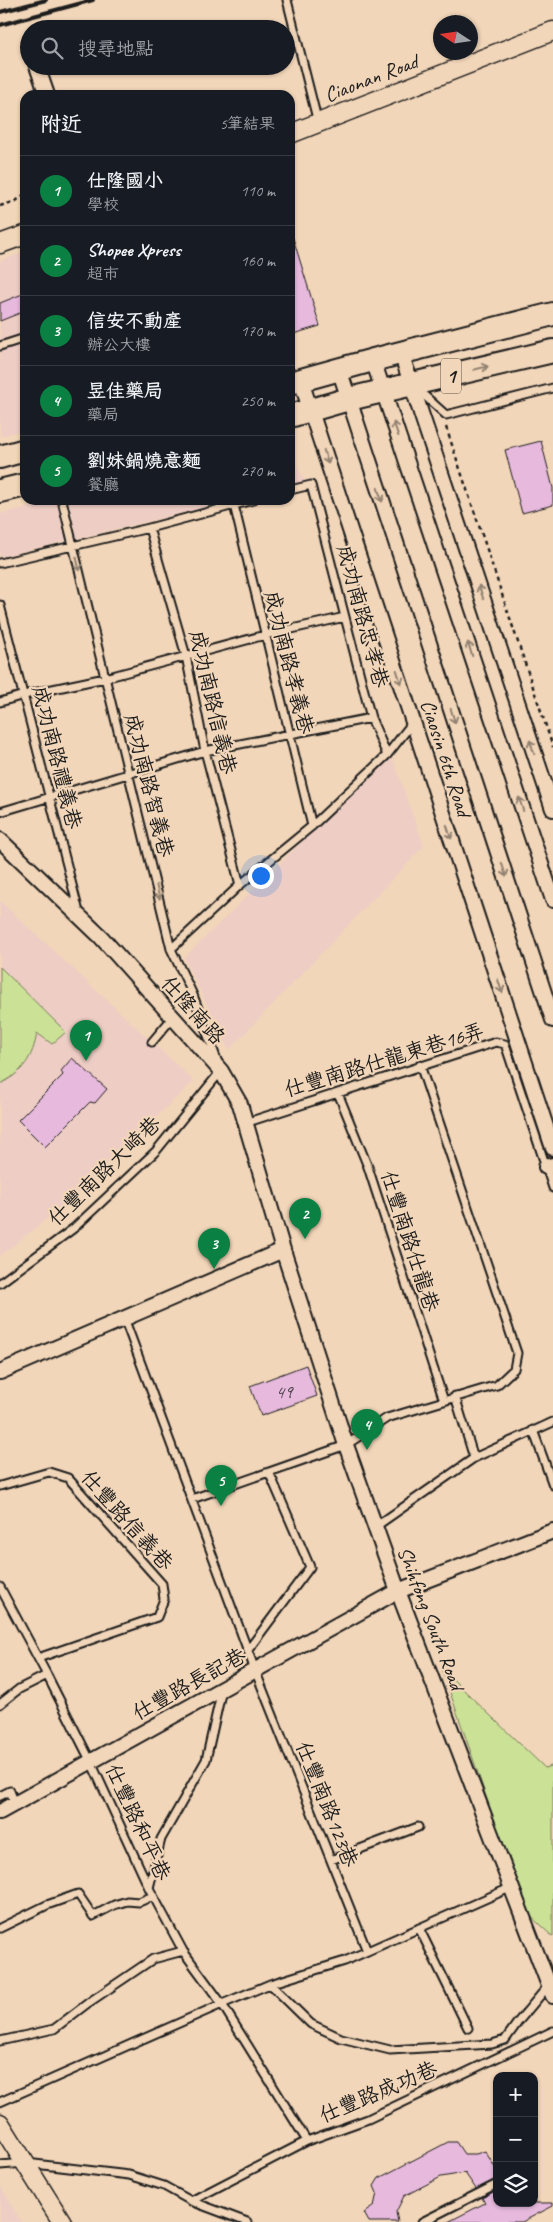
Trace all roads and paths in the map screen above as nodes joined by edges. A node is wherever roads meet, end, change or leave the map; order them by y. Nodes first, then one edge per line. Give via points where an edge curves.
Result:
1 (287, 0) edge
2 (292, 20) edge
3 (553, 31) edge
4 (295, 32) edge
5 (40, 75) edge
6 (45, 90) edge
7 (318, 123) junction
8 (295, 132) edge
9 (20, 198) edge
10 (0, 206) edge
11 (20, 237) edge
12 (0, 244) edge
13 (553, 314) edge
14 (20, 340) edge
15 (0, 346) edge
16 (553, 351) edge
17 (402, 353) junction
18 (373, 360) junction
19 (339, 369) junction
20 (295, 382) edge
21 (412, 384) junction
22 (553, 388) edge
23 (383, 390) junction
24 (349, 399) junction
25 (300, 413) edge
26 (446, 426) dead end
27 (20, 451) edge
28 (0, 457) edge
29 (20, 486) edge
30 (295, 489) edge
31 (0, 491) edge
32 (63, 505) edge
33 (234, 505) joint
34 (149, 528) junction
35 (73, 546) junction
36 (0, 563) edge
37 (0, 605) edge
38 (345, 617) junction
39 (265, 636) junction
40 (186, 656) junction
41 (105, 678) junction
42 (24, 695) junction
43 (0, 702) edge
44 (371, 718) junction
45 (413, 721) junction
46 (289, 736) junction
47 (553, 747) edge
48 (205, 751) junction
49 (386, 755) junction
50 (128, 774) junction
51 (48, 798) junction
52 (553, 809) edge
53 (0, 812) edge
54 (312, 826) junction
55 (0, 840) edge
56 (240, 885) junction
57 (553, 900) edge
58 (80, 918) junction
59 (171, 949) junction
60 (172, 1017) junction
61 (553, 1020) edge
62 (152, 1042) dead end
63 (420, 1065) junction
64 (221, 1071) junction
65 (338, 1093) junction
66 (244, 1123) junction
67 (550, 1148) edge
68 (549, 1166) edge
69 (553, 1188) edge
70 (282, 1250) junction
71 (0, 1284) edge
72 (124, 1317) junction
73 (0, 1372) edge
74 (455, 1396) junction
75 (444, 1401) junction
76 (553, 1422) edge
77 (532, 1430) junction
78 (346, 1445) junction
79 (474, 1458) junction
80 (269, 1472) junction
81 (553, 1485) edge
82 (0, 1486) edge
83 (192, 1499) junction
84 (375, 1527) junction
85 (553, 1531) edge
86 (0, 1587) edge
87 (398, 1591) junction
88 (248, 1650) junction
89 (38, 1658) junction
90 (255, 1670) junction
91 (47, 1675) junction
92 (222, 1688) junction
93 (0, 1704) edge
94 (91, 1762) junction
95 (0, 1796) edge
96 (15, 1804) junction
97 (0, 1812) edge
98 (418, 1827) dead end
99 (331, 1860) junction
100 (512, 1887) junction
101 (149, 1888) junction
102 (153, 1896) junction
103 (0, 1928) edge
104 (419, 1928) junction
105 (367, 1951) junction
106 (183, 1952) junction
107 (270, 1984) junction
108 (552, 1988) edge
109 (222, 2004) junction
110 (468, 2028) dead end
111 (553, 2031) edge
112 (0, 2041) edge
113 (0, 2102) edge
114 (0, 2123) edge
115 (307, 2141) junction
116 (26, 2163) junction
117 (0, 2165) edge
118 (493, 2186) edge
119 (191, 2201) junction
120 (62, 2222) edge
121 (247, 2222) edge
122 (422, 2222) edge

1 - 2 lane
3 - 7 street, Ciaonan Road
4 - 7 lane
5 - 6 street
7 - 8 street, Ciaonan Road
9 - 10 path
11 - 12 street
13 - 17 main road, 1
14 - 15 lane
21 -> 16 main road, 1
17 - 18 main road, 1
17 - 21 street
18 - 19 main road, 1
18 - 23 street
19 - 20 main road, 1
19 - 24 street, Ciaosin 6th Road
20 - 25 street, Ciaosin 6th Road
21 - 22 lane via 446,415
21 - 23 main road, 1
52 -> 21 street
23 - 24 main road, 1
57 -> 23 street
24 - 25 main road, 1
24 -> 61 street, Ciaosin 6th Road
25 -> 45 street, Ciaosin 6th Road
26 - 47 path
27 - 28 main road
29 - 31 main road
30 - 38 lane, 成功南路忠孝巷 via 311,484
32 - 35 lane, 成功南路智義巷
33 - 34 lane
33 - 39 lane, 成功南路孝義巷
34 - 35 lane
34 - 40 lane, 成功南路信義巷
35 - 36 lane
35 -> 41 lane, 成功南路智義巷
37 - 42 lane, 成功南路禮義巷
38 - 39 lane
38 - 44 lane, 成功南路忠孝巷
39 - 40 lane
39 - 46 lane, 成功南路孝義巷
40 - 41 lane
40 - 48 lane, 成功南路信義巷
41 - 42 lane
41 - 50 lane, 成功南路智義巷
42 - 43 lane
42 - 51 lane, 成功南路禮義巷
44 - 46 lane
44 - 49 lane, 成功南路忠孝巷
45 - 49 lane
45 -> 67 street, Ciaosin 6th Road
46 - 48 lane
46 - 54 lane, 成功南路孝義巷
48 - 50 lane
48 - 56 lane, 成功南路信義巷
49 - 54 lane
50 - 51 lane
50 -> 59 lane, 成功南路智義巷
51 - 53 lane
51 - 58 lane, 成功南路禮義巷
54 - 56 lane
55 - 58 street, 仕隆南路
56 - 59 lane
58 - 60 street, 仕隆南路
59 - 64 lane, 成功南路智義巷 via 193,995
60 - 62 lane
60 - 64 street, 仕隆南路
63 - 65 lane, 仕豐南路仕龍東巷16弄
63 - 67 lane, 仕豐南路仕龍東巷16弄 via 496,1042 505,1044
63 - 74 lane via 517,1353 514,1369 497,1385
64 - 66 street, 仕隆南路 via 240,1104
64 - 71 lane, 仕豐南路大崎巷 via 156,1151 74,1228
65 - 66 lane, 仕豐南路仕龍東巷16弄
65 - 75 lane, 仕豐南路仕龍巷 via 368,1167
66 - 70 street, 仕隆南路
67 - 68 lane, 仕豐南路仕龍東巷16弄
68 - 69 lane, 仕豐南路仕龍東巷16弄
70 - 72 street
70 - 78 street, Shihfong South Road
72 - 73 street
72 - 83 lane
74 - 75 lane
74 - 79 lane
75 - 78 lane via 387,1418
76 - 77 lane
77 - 79 lane
77 - 81 lane
78 - 80 lane
78 - 84 street, Shihfong South Road
79 - 84 lane
80 - 83 lane
80 - 88 lane via 310,1567
82 - 89 lane, 仕豐路信義巷 via 49,1472 68,1478 162,1584 164,1599 157,1617
83 - 88 lane
84 - 87 street, Shihfong South Road
85 - 87 street, 仕豐路長記巷
86 - 89 lane
87 - 90 street, 仕豐路長記巷
87 - 100 street, Shihfong South Road
88 - 90 lane
89 - 91 lane
90 - 92 street, 仕豐路長記巷
90 - 99 lane, 仕豐南路123巷
91 - 93 lane via 19,1689
91 - 94 lane
92 - 94 street, 仕豐路長記巷
92 - 101 lane via 206,1760 161,1840
94 - 96 street, 仕豐路長記巷
94 - 101 lane, 仕豐路和平巷
95 - 96 lane via 10,1791
96 - 97 street, 仕豐路長記巷
98 - 99 lane
99 - 105 lane, 仕豐南路123巷
100 - 104 lane
100 - 108 street, Shihfong South Road
101 - 102 lane, 仕豐路和平巷
102 - 103 lane, 仕豐路和平巷 via 139,1902 114,1905 93,1916 78,1894
102 - 106 lane, 仕豐路和平巷
104 - 105 lane
104 - 110 lane
105 - 107 lane
106 - 109 lane, 仕豐路成功巷
106 - 112 lane via 153,1959 54,2030
107 - 108 lane via 311,2024 341,2038 390,2050 492,2044 505,2040
107 - 109 lane
109 - 113 lane
109 - 115 lane, 仕豐路成功巷
111 - 115 lane, 仕豐路成功巷 via 368,2119
114 - 116 street
115 - 119 lane
116 - 117 lane
116 - 119 lane via 129,2175 164,2186
116 - 120 street
118 - 122 lane
119 - 121 lane

